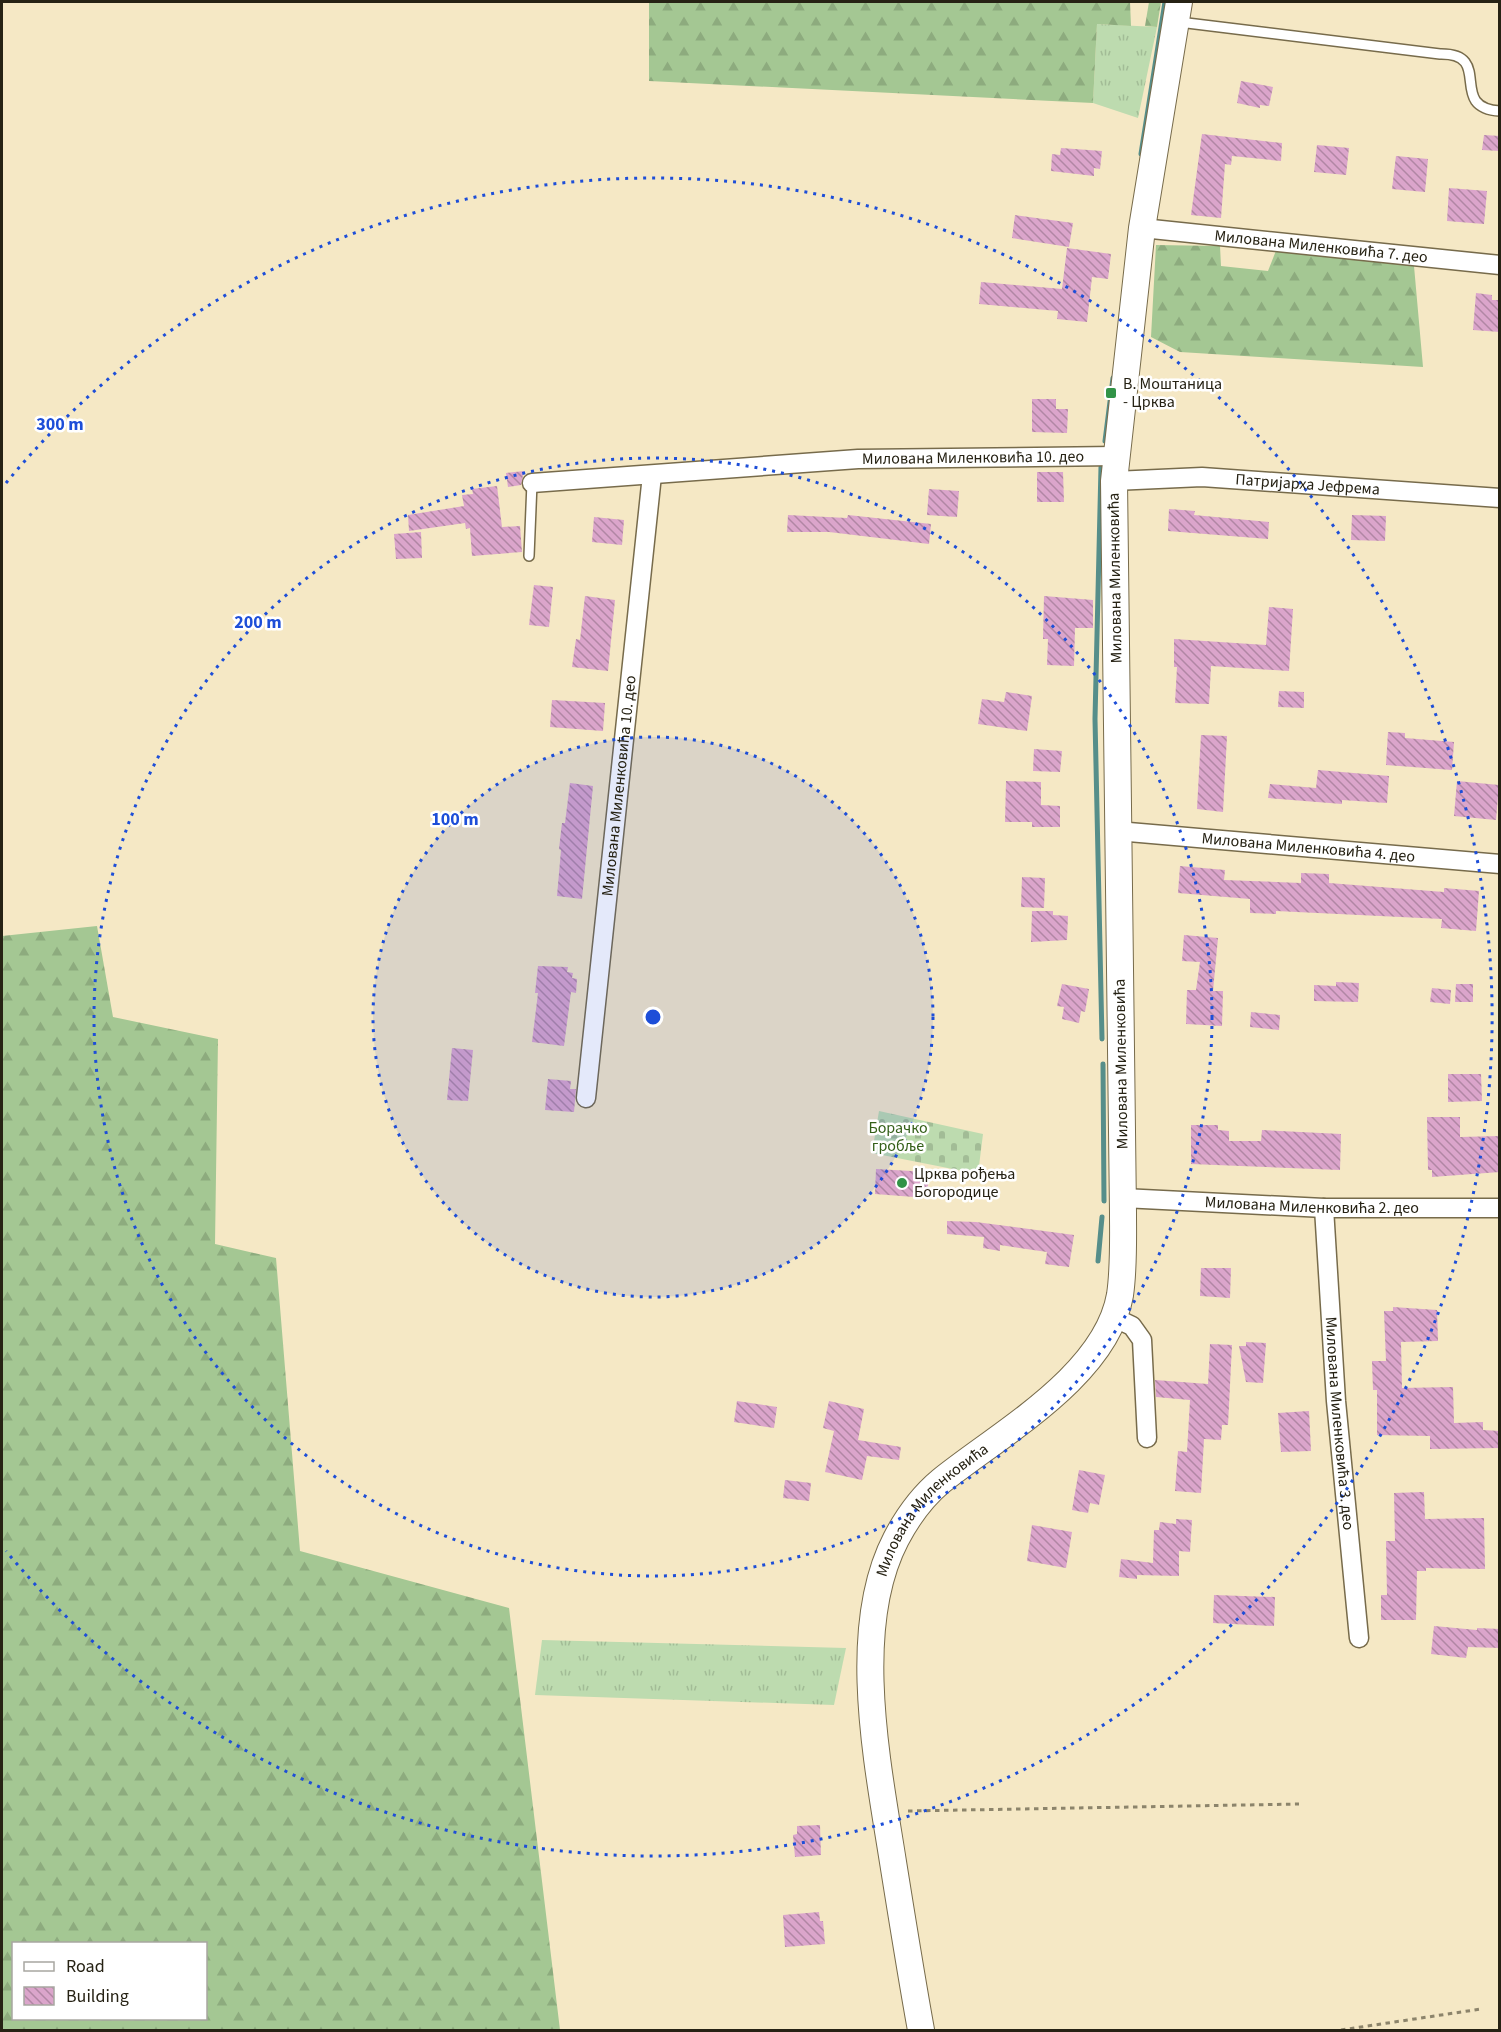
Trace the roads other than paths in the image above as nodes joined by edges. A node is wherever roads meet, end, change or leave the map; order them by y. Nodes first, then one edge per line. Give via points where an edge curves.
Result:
1 (1177, 12) edge
2 (1500, 111) edge
3 (1142, 228) junction
4 (1500, 265) edge
5 (1115, 469) junction
6 (652, 475) junction
7 (532, 483) joint
8 (1500, 498) edge
9 (529, 556) dead end
10 (1117, 831) junction
11 (1500, 864) edge
12 (586, 1098) dead end
13 (1123, 1198) junction
14 (1324, 1208) junction
15 (1500, 1208) edge
16 (1113, 1317) junction
17 (1146, 1438) dead end
18 (1359, 1638) dead end
19 (921, 2031) edge

1 - 2 lane via 1455,54 1465,60 1474,101 1481,108
1 - 3 street, Милована Миленковића
3 - 4 street, Милована Миленковића 7. део
3 - 5 street, Милована Миленковића
5 - 6 street, Милована Миленковића 10. део via 858,459
5 - 8 street, Патријарха Јефрема
5 - 10 street, Милована Миленковића
6 - 7 street, Милована Миленковића 10. део
6 - 12 street, Милована Миленковића 10. део
7 - 9 lane
10 - 11 street, Милована Миленковића 4. део
10 - 13 street, Милована Миленковића
13 - 14 street, Милована Миленковића 2. део
13 - 16 street, Милована Миленковића via 1120,1296
14 - 15 street, Милована Миленковића 2. део
14 - 18 street, Милована Миленковића 3. део via 1336,1401
16 - 17 street via 1132,1326 1142,1340
16 - 19 street, Милована Миленковића via 1100,1342 1073,1376 1040,1407 940,1482 908,1520 884,1566 874,1615 874,1710 885,1813

